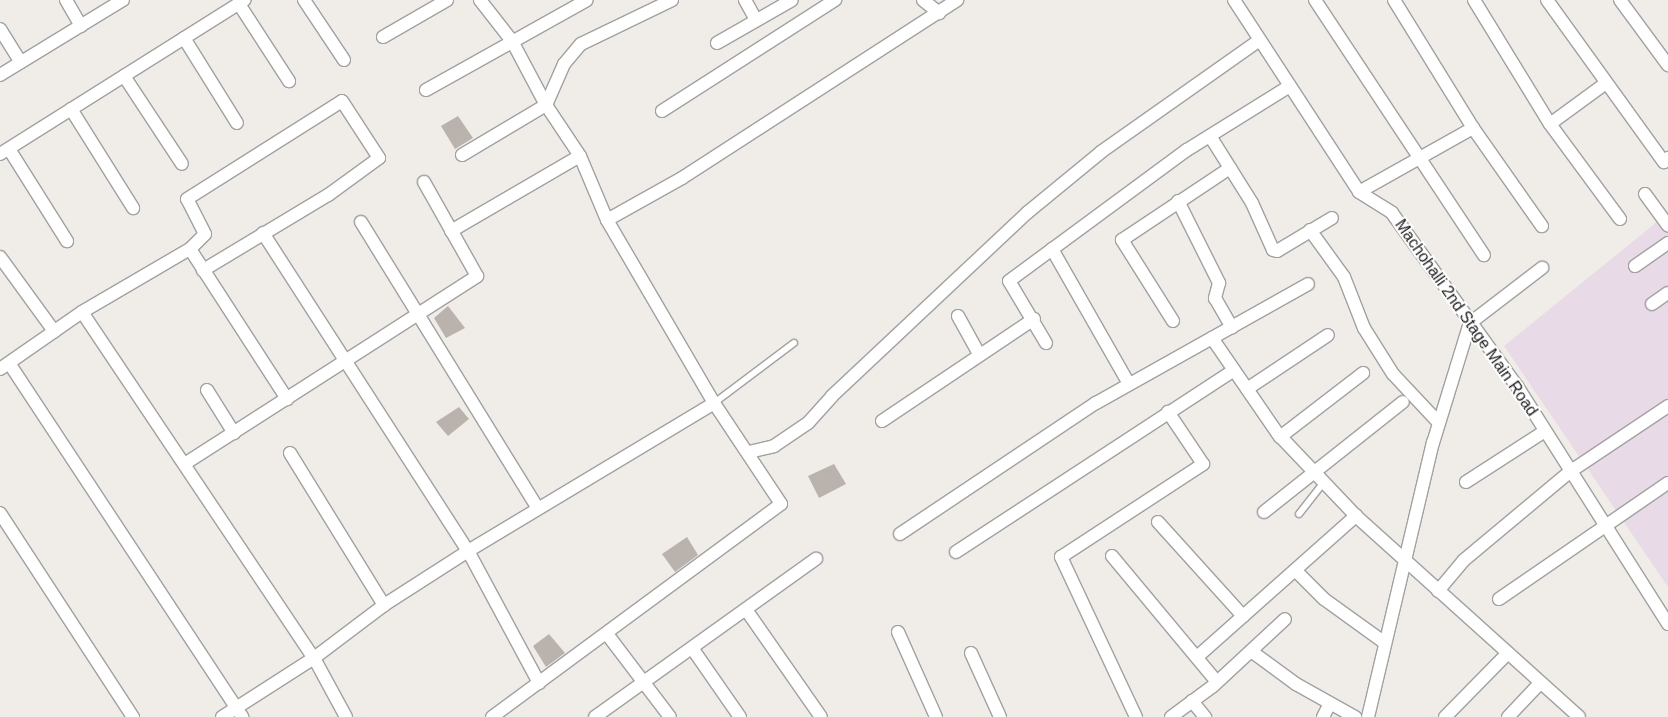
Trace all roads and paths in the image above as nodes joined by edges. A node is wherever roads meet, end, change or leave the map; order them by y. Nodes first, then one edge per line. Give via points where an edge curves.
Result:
1 (66, 0) edge
2 (122, 0) edge
3 (304, 0) edge
4 (447, 0) edge
5 (480, 0) edge
6 (587, 0) edge
7 (672, 0) edge
8 (745, 0) edge
9 (792, 0) edge
10 (835, 0) edge
11 (923, 0) edge
12 (957, 0) edge
13 (1234, 0) edge
14 (1315, 0) edge
15 (1394, 0) edge
16 (1474, 0) edge
17 (1547, 0) edge
18 (1620, 0) edge
19 (242, 2) edge
20 (939, 13) junction
21 (756, 20) junction
22 (81, 26) junction
23 (0, 29) edge
24 (383, 37) dead end
25 (184, 38) junction
26 (1260, 40) junction
27 (512, 41) junction
28 (717, 43) dead end
29 (344, 60) dead end
30 (21, 62) junction
31 (1668, 65) edge
32 (0, 75) edge
33 (124, 76) junction
34 (289, 81) dead end
35 (1606, 82) junction
36 (1290, 86) junction
37 (426, 90) dead end
38 (546, 105) junction
39 (71, 109) junction
40 (662, 111) dead end
41 (238, 123) dead end
42 (1550, 124) junction
43 (1473, 128) junction
44 (1210, 136) junction
45 (4, 152) edge
46 (462, 155) dead end
47 (580, 156) junction
48 (1668, 158) edge
49 (1419, 160) junction
50 (182, 164) dead end
51 (1230, 168) junction
52 (424, 182) dead end
53 (1359, 192) junction
54 (1644, 194) dead end
55 (1178, 200) junction
56 (133, 208) dead end
57 (1332, 218) dead end
58 (1620, 219) dead end
59 (607, 220) junction
60 (361, 222) dead end
61 (1542, 226) dead end
62 (1668, 226) edge
63 (1310, 230) junction
64 (451, 231) junction
65 (263, 233) junction
66 (67, 241) dead end
67 (1668, 243) edge
68 (190, 249) junction
69 (1052, 249) junction
70 (1484, 255) dead end
71 (0, 256) edge
72 (1635, 266) dead end
73 (1542, 268) dead end
74 (204, 270) junction
75 (1308, 284) dead end
76 (1668, 293) edge
77 (1652, 304) dead end
78 (82, 312) junction
79 (417, 314) junction
80 (958, 316) dead end
81 (1034, 319) junction
82 (1173, 321) dead end
83 (1470, 323) junction
84 (1232, 327) junction
85 (54, 331) junction
86 (1328, 335) dead end
87 (1212, 338) junction
88 (794, 343) dead end
89 (1046, 343) dead end
90 (979, 354) junction
91 (344, 363) junction
92 (4, 366) edge
93 (1234, 370) junction
94 (1363, 373) dead end
95 (1129, 384) junction
96 (1247, 389) junction
97 (207, 390) dead end
98 (287, 399) junction
99 (1404, 402) dead end
100 (714, 403) junction
101 (1668, 406) edge
102 (1168, 412) junction
103 (882, 421) dead end
104 (1438, 423) junction
105 (1545, 431) junction
106 (234, 433) junction
107 (1280, 437) junction
108 (749, 452) junction
109 (290, 453) dead end
110 (186, 464) junction
111 (1571, 471) junction
112 (1314, 472) junction
113 (1324, 482) junction
114 (1466, 482) dead end
115 (1668, 483) edge
116 (537, 507) junction
117 (1264, 512) dead end
118 (0, 514) edge
119 (1299, 514) dead end
120 (1356, 516) junction
121 (1158, 522) dead end
122 (1605, 526) junction
123 (900, 534) dead end
124 (468, 551) junction
125 (956, 552) dead end
126 (1112, 556) dead end
127 (816, 559) dead end
128 (1405, 560) junction
129 (1295, 570) junction
130 (1438, 591) junction
131 (1499, 599) dead end
132 (384, 605) junction
133 (747, 611) junction
134 (1243, 616) junction
135 (1285, 619) dead end
136 (1668, 624) edge
137 (898, 632) dead end
138 (608, 634) junction
139 (1385, 644) junction
140 (692, 648) junction
141 (1251, 651) junction
142 (971, 653) dead end
143 (1507, 654) junction
144 (314, 658) junction
145 (1197, 658) junction
146 (643, 682) junction
147 (1217, 682) junction
148 (539, 683) junction
149 (1540, 683) junction
150 (1192, 701) junction
151 (1329, 705) junction
152 (239, 713) edge
153 (133, 717) edge
154 (222, 717) edge
155 (346, 717) edge
156 (492, 717) edge
157 (595, 717) edge
158 (670, 717) edge
159 (740, 717) edge
160 (822, 717) edge
161 (936, 717) edge
162 (1000, 717) edge
163 (1136, 717) edge
164 (1171, 717) edge
165 (1205, 717) edge
166 (1323, 717) edge
167 (1355, 717) edge
168 (1368, 717) edge
169 (1445, 717) edge
170 (1508, 717) edge
171 (1579, 717) edge

1 - 22 street
2 - 22 street
3 - 29 street
4 - 24 street
5 - 27 street
6 - 27 street
7 - 38 street via 581,44 564,64
8 - 21 street
9 - 21 street
10 - 40 street
11 - 20 street
12 - 20 street
13 - 26 street, Machohalli 2nd Stage Main Road
14 - 49 street
15 - 43 street
16 - 42 street
17 - 35 street
18 - 31 street
19 - 25 street
19 - 34 street
20 - 59 street via 682,178
21 - 28 street
22 - 30 street
23 - 30 street
25 - 33 street
25 - 41 street
26 - 36 street, Machohalli 2nd Stage Main Road
26 - 108 street via 1101,152 1028,212 832,396 808,423 774,446
27 - 37 street
27 - 38 street
30 - 32 street
33 - 39 street
33 - 50 street
35 - 42 street
35 - 48 street via 1664,162
36 - 44 street
36 - 53 street, Machohalli 2nd Stage Main Road
38 - 46 street
38 - 47 street
39 - 45 street
39 - 56 street
42 - 58 street
43 - 49 street
43 - 61 street
44 - 51 street
44 - 69 street
45 - 66 street
47 - 59 street
47 - 64 street
49 - 53 street
49 - 70 street
51 - 55 street
51 - 63 street via 1252,203 1273,250 1277,251
52 - 64 street
53 - 83 street, Machohalli 2nd Stage Main Road via 1392,213
54 - 62 street
55 - 82 street via 1122,240
55 - 84 street via 1219,283 1214,298
57 - 63 street
59 - 100 street
60 - 79 street
63 - 104 street via 1344,277 1364,328 1393,374
64 - 79 street via 477,276
65 - 68 street via 328,194 379,158 342,101 187,199 205,234
65 - 74 street
65 - 91 street
67 - 72 street
68 - 74 street
68 - 78 street
69 - 81 street via 1008,281
69 - 95 street
71 - 85 street
73 - 83 street
74 - 98 street
75 - 84 street
76 - 77 street
78 - 85 street
78 - 110 street
79 - 91 street
79 - 116 street
80 - 90 street
81 - 89 street
81 - 90 street
83 - 104 street
83 - 105 street, Machohalli 2nd Stage Main Road
84 - 87 street
85 - 92 street
86 - 96 street
87 - 93 street
87 - 95 street
88 - 100 lane
90 - 103 street
91 - 98 street
91 - 124 street
92 - 152 street
93 - 96 street
93 - 102 street
94 - 107 street
95 - 123 street via 1081,412
96 - 107 street
97 - 106 street
98 - 106 street
99 - 112 street
100 - 108 street
100 - 116 street via 639,451
101 - 111 street
102 - 125 street
102 - 163 street via 1203,464 1061,557
104 - 128 street
105 - 111 street, Machohalli 2nd Stage Main Road
105 - 114 street
106 - 110 street
107 - 112 street
108 - 138 street via 781,504
109 - 132 street
110 - 144 street
111 - 122 street, Machohalli 2nd Stage Main Road
111 - 130 street via 1464,560
112 - 113 street
112 - 117 street
113 - 119 lane
113 - 120 street
115 - 122 street
116 - 124 street
118 - 153 street
120 - 128 street
120 - 129 street
121 - 134 street
122 - 131 street
122 - 136 street, Machohalli 2nd Stage Main Road
124 - 132 street
124 - 148 street
126 - 145 street
127 - 133 street
128 - 130 street
128 - 139 street
129 - 134 street
129 - 139 street via 1324,599
130 - 143 street
132 - 144 street
133 - 140 street
133 - 160 street
134 - 145 street
135 - 141 street
137 - 161 street
138 - 146 street
138 - 148 street
139 - 168 street
140 - 146 street
140 - 159 street
141 - 147 street
141 - 151 street
142 - 162 street
143 - 149 street
143 - 169 street
144 - 152 street
144 - 155 street
145 - 147 street
146 - 157 street
146 - 158 street
147 - 150 street
148 - 156 street
149 - 170 street
149 - 171 street
150 - 164 street
150 - 165 street
151 - 166 street
151 - 167 street
152 - 154 street

